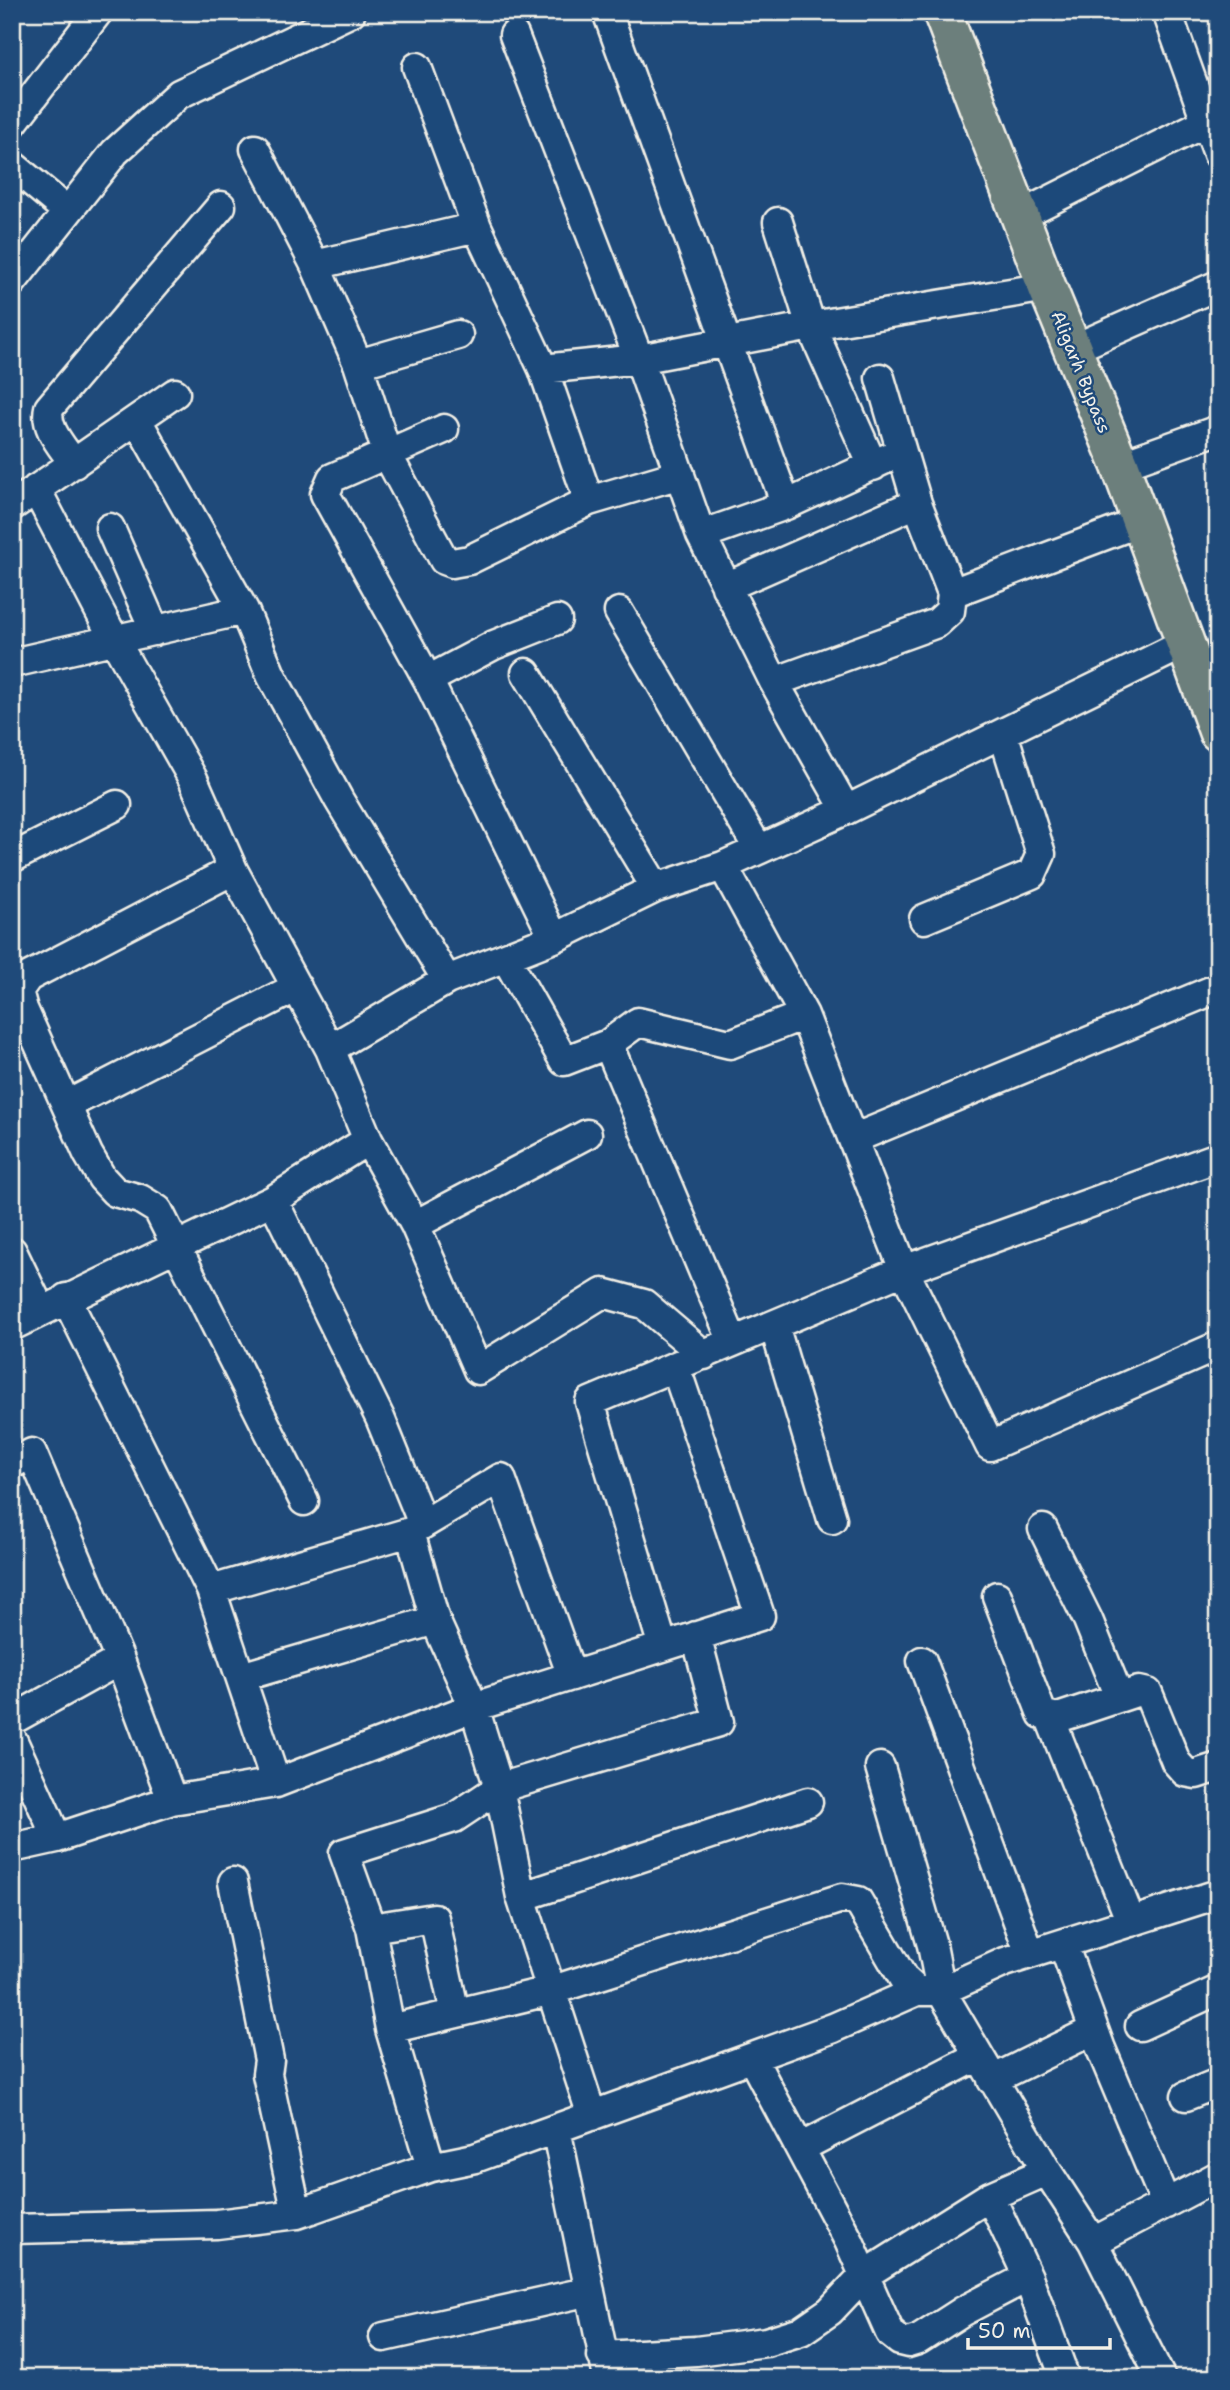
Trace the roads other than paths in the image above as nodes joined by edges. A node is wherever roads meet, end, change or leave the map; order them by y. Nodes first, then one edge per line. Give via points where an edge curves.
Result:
1 (97, 12) edge
2 (351, 12) edge
3 (607, 12) edge
4 (1167, 12) edge
5 (943, 13) edge
6 (514, 35) dead end
7 (417, 67) dead end
8 (1206, 122) junction
9 (12, 124) edge
10 (255, 149) dead end
11 (1218, 154) edge
12 (12, 165) edge
13 (221, 206) dead end
14 (67, 211) junction
15 (1019, 216) junction
16 (778, 222) dead end
17 (477, 227) junction
18 (314, 265) junction
19 (12, 282) edge
20 (1218, 285) edge
21 (1047, 287) junction
22 (811, 326) junction
23 (458, 335) dead end
24 (727, 341) junction
25 (1073, 349) junction
26 (639, 359) junction
27 (358, 364) junction
28 (543, 369) junction
29 (880, 378) dead end
30 (175, 393) dead end
31 (137, 420) junction
32 (444, 429) dead end
33 (1218, 430) edge
34 (902, 451) junction
35 (388, 456) junction
36 (74, 464) junction
37 (1120, 465) junction
38 (873, 466) junction
39 (680, 474) junction
40 (36, 489) junction
41 (589, 501) junction
42 (917, 503) junction
43 (786, 505) junction
44 (12, 506) edge
45 (1140, 522) junction
46 (110, 528) dead end
47 (701, 535) junction
48 (726, 587) junction
49 (952, 593) junction
50 (244, 610) junction
51 (619, 612) dead end
52 (557, 620) dead end
53 (155, 631) junction
54 (115, 640) junction
55 (1184, 644) junction
56 (12, 663) edge
57 (526, 673) dead end
58 (428, 680) junction
59 (774, 682) junction
60 (1211, 693) edge
61 (1218, 732) edge
62 (1003, 733) junction
63 (117, 805) dead end
64 (846, 810) junction
65 (758, 848) junction
66 (14, 854) edge
67 (723, 866) junction
68 (233, 870) junction
69 (656, 888) junction
70 (924, 919) dead end
71 (554, 938) junction
72 (506, 958) junction
73 (447, 979) junction
74 (296, 987) junction
75 (1218, 988) edge
76 (804, 1014) junction
77 (608, 1044) junction
78 (330, 1049) junction
79 (67, 1105) junction
80 (587, 1134) dead end
81 (853, 1139) junction
82 (368, 1140) junction
83 (1218, 1157) edge
84 (273, 1200) junction
85 (415, 1225) junction
86 (179, 1246) junction
87 (12, 1251) edge
88 (905, 1270) junction
89 (66, 1298) junction
90 (41, 1311) junction
91 (775, 1325) junction
92 (12, 1326) edge
93 (733, 1342) junction
94 (1218, 1346) edge
95 (704, 1354) junction
96 (675, 1366) junction
97 (12, 1464) edge
98 (304, 1501) dead end
99 (832, 1519) dead end
100 (417, 1528) junction
101 (1043, 1529) dead end
102 (211, 1590) junction
103 (998, 1596) dead end
104 (435, 1620) junction
105 (696, 1636) junction
106 (663, 1647) junction
107 (120, 1660) junction
108 (922, 1661) dead end
109 (572, 1676) junction
110 (241, 1677) junction
111 (1119, 1697) junction
112 (474, 1707) junction
113 (1050, 1718) junction
114 (12, 1720) edge
115 (12, 1739) edge
116 (880, 1767) dead end
117 (1218, 1767) edge
118 (276, 1783) junction
119 (499, 1788) junction
120 (172, 1800) junction
121 (808, 1802) dead end
122 (57, 1838) junction
123 (12, 1848) edge
124 (233, 1882) dead end
125 (1218, 1894) edge
126 (521, 1897) junction
127 (1131, 1922) junction
128 (371, 1928) junction
129 (1063, 1944) junction
130 (1030, 1954) junction
131 (553, 1990) junction
132 (1218, 1990) edge
133 (929, 1991) junction
134 (455, 2013) junction
135 (1140, 2026) dead end
136 (390, 2029) junction
137 (1094, 2030) junction
138 (978, 2056) junction
139 (752, 2058) junction
140 (992, 2080) junction
141 (1218, 2083) edge
142 (1186, 2096) dead end
143 (592, 2116) junction
144 (556, 2129) junction
145 (800, 2148) junction
146 (430, 2167) junction
147 (1047, 2171) junction
148 (1218, 2176) edge
149 (990, 2196) junction
150 (1166, 2204) junction
151 (297, 2214) junction
152 (12, 2229) edge
153 (1093, 2242) junction
154 (863, 2276) junction
155 (1028, 2277) junction
156 (590, 2291) junction
157 (384, 2337) dead end
158 (605, 2367) edge
159 (1065, 2378) edge
160 (1161, 2378) edge

1 - 9 street
2 - 14 street via 179,94 115,152
3 - 24 street
4 - 8 street
5 - 15 main road, Aligarh Bypass
6 - 26 street
7 - 17 street
8 - 11 street
8 - 15 street
10 - 18 street
12 - 14 street
13 - 36 street via 49,408 51,429
14 - 19 street
15 - 21 main road, Aligarh Bypass
16 - 22 street
17 - 18 street
17 - 28 street
18 - 27 street
20 - 25 street
21 - 22 street
21 - 25 main road, Aligarh Bypass
22 - 24 street
22 - 38 street
23 - 27 street
24 - 26 street
24 - 43 street
25 - 37 main road, Aligarh Bypass
26 - 28 street
26 - 39 street
27 - 35 street
28 - 41 street
29 - 34 street
30 - 31 street
31 - 36 street
31 - 50 street
32 - 35 street
33 - 37 street
34 - 38 street
34 - 42 street
35 - 41 street via 439,555 452,563 469,560
35 - 58 street via 332,478 326,494
36 - 40 street
37 - 45 main road, Aligarh Bypass
38 - 43 street
39 - 41 street
39 - 47 street
40 - 44 street
40 - 54 street
42 - 48 street
42 - 49 street
43 - 47 street
45 - 49 street
45 - 55 main road, Aligarh Bypass
46 - 53 street
47 - 48 street
48 - 59 street
49 - 59 street via 950,611 937,623
50 - 53 street
50 - 73 street via 271,676 339,800
51 - 65 street
52 - 58 street via 494,645
53 - 54 street
54 - 56 street
54 - 68 street via 193,779
55 - 60 main road, Aligarh Bypass
55 - 62 street
57 - 69 street
58 - 71 street
59 - 64 street
60 - 61 main road, Aligarh Bypass
62 - 64 street
62 - 70 street via 1041,854 1039,864 1032,874
63 - 66 street
64 - 65 street
65 - 67 street
67 - 69 street
67 - 76 street
68 - 74 street
68 - 79 street via 28,977 18,991
69 - 71 street
71 - 72 street
72 - 73 street
72 - 77 street via 564,1061
73 - 78 street
74 - 78 street
74 - 79 street
75 - 81 street
76 - 77 street via 730,1044 638,1021
76 - 81 street
77 - 93 street
78 - 82 street
79 - 86 street via 102,1178 116,1192 158,1210
80 - 85 street
81 - 88 street
82 - 84 street
82 - 85 street
83 - 88 street
84 - 86 street
84 - 100 street via 380,1418
85 - 95 street via 478,1370 603,1293 644,1304
86 - 89 street
86 - 98 street
87 - 90 street
88 - 91 street
88 - 94 street via 990,1446
89 - 90 street
89 - 102 street
90 - 92 street
91 - 93 street
91 - 99 street
93 - 95 street
95 - 96 street
96 - 105 street via 760,1616
96 - 106 street via 590,1402
97 - 107 street via 32,1453
100 - 102 street
100 - 104 street
100 - 109 street via 501,1478
101 - 111 street
102 - 110 street
103 - 113 street via 1035,1701
104 - 110 street
104 - 112 street
105 - 106 street
105 - 119 street via 719,1722
106 - 109 street
107 - 114 street
107 - 120 street
108 - 130 street
109 - 112 street
110 - 118 street
111 - 113 street
111 - 117 street via 1148,1693 1176,1762 1185,1772 1196,1774
112 - 118 street
112 - 119 street
113 - 127 street
115 - 122 street
116 - 133 street via 932,1945
118 - 120 street
119 - 126 street
119 - 128 street via 454,1818 344,1853
120 - 122 street
121 - 126 street
122 - 123 street
124 - 151 street
125 - 127 street
126 - 131 street
127 - 129 street
128 - 134 street via 434,1918
128 - 136 street
129 - 130 street
129 - 137 street
130 - 133 street
131 - 133 street via 842,1898 858,1901 903,1978
131 - 134 street
131 - 143 street
132 - 135 street
133 - 138 street
133 - 139 street
134 - 136 street
136 - 146 street
137 - 140 street
137 - 150 street
138 - 140 street
138 - 145 street
139 - 143 street
139 - 145 street
140 - 147 street
141 - 142 street
143 - 144 street
144 - 146 street via 475,2158
144 - 156 street
145 - 154 street
146 - 151 street
147 - 149 street
147 - 153 street
148 - 150 street
149 - 154 street
149 - 155 street
150 - 153 street
151 - 152 street via 217,2224
153 - 160 street
154 - 155 street via 890,2333 908,2343
154 - 158 street via 830,2311 801,2331 766,2342
155 - 159 street
156 - 157 street
156 - 158 street

